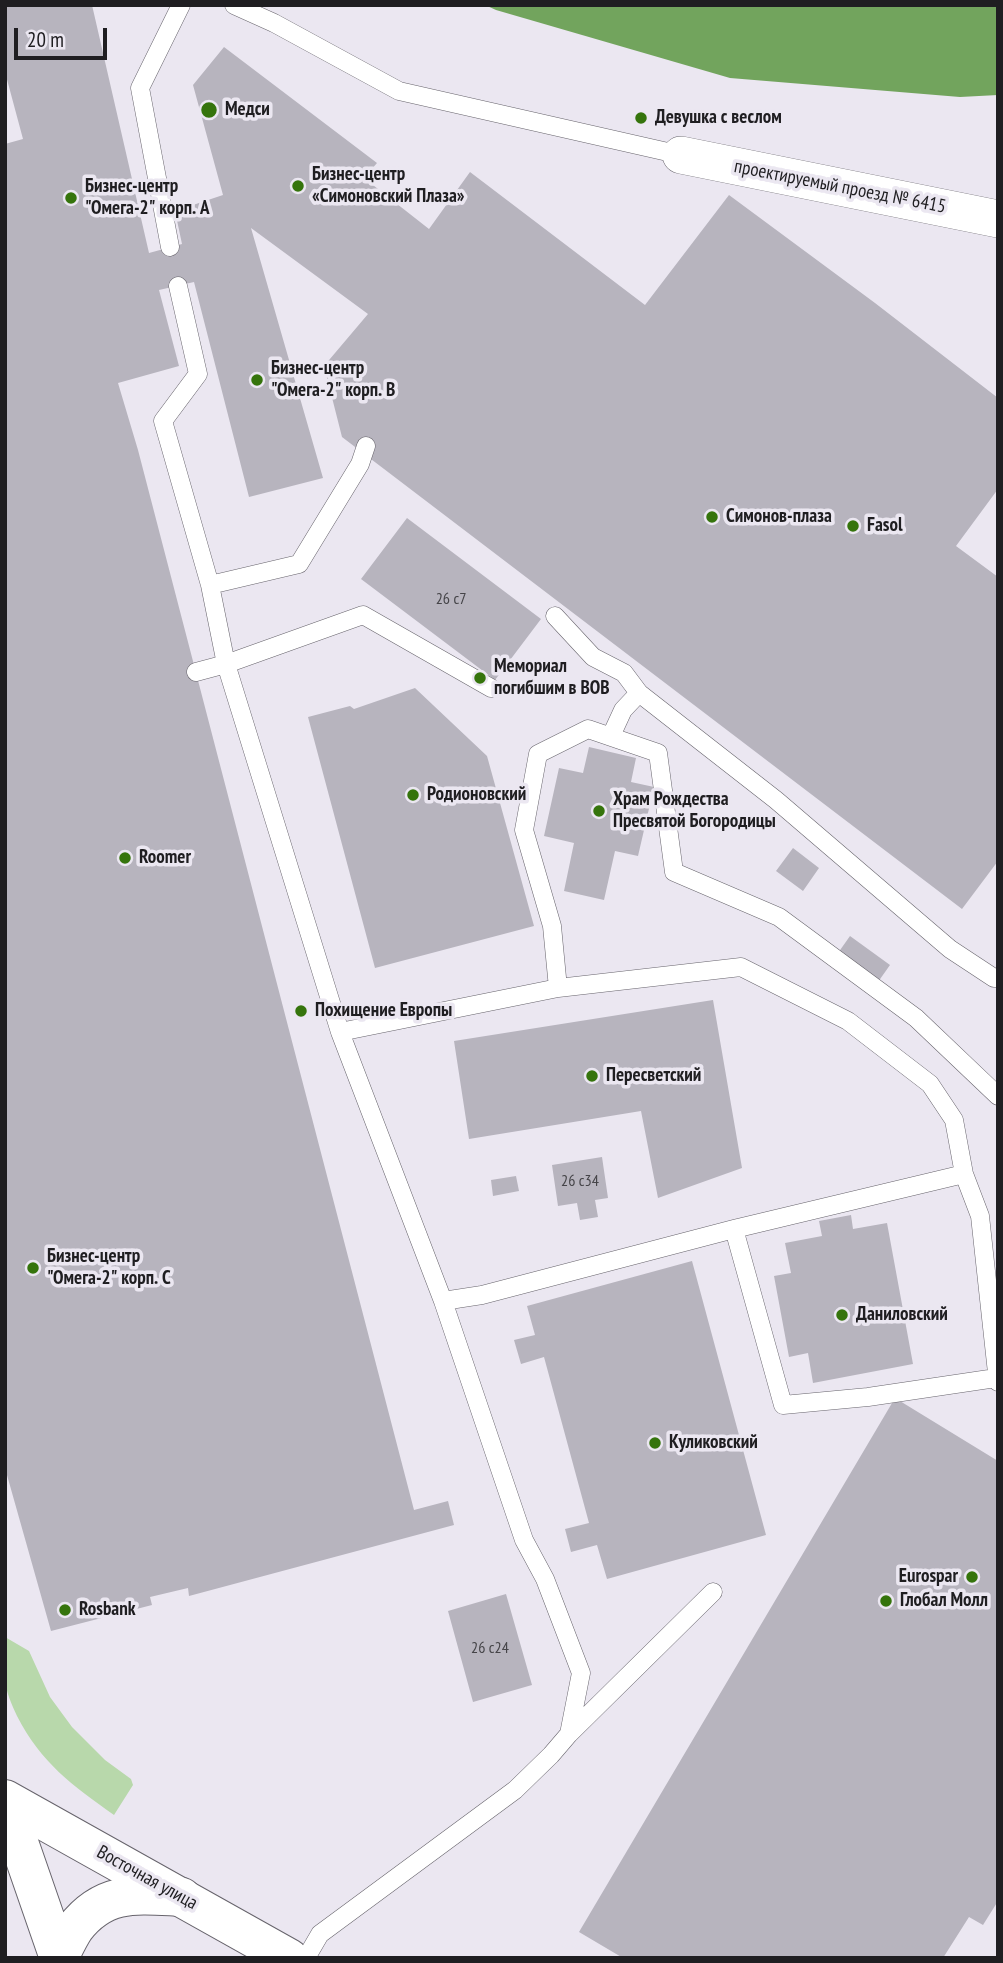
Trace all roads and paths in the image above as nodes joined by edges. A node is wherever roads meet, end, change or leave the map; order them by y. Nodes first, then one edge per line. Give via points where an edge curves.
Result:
1 (181, 5) edge
2 (234, 5) edge
3 (681, 155) joint
4 (998, 219) edge
5 (170, 247) dead end
6 (178, 286) dead end
7 (366, 446) dead end
8 (210, 585) junction
9 (555, 616) dead end
10 (226, 664) junction
11 (196, 672) dead end
12 (491, 688) dead end
13 (639, 693) junction
14 (611, 736) junction
15 (998, 978) edge
16 (558, 988) junction
17 (340, 1032) junction
18 (998, 1096) edge
19 (964, 1174) junction
20 (734, 1229) junction
21 (443, 1301) junction
22 (997, 1380) edge
23 (713, 1592) dead end
24 (569, 1734) junction
25 (5, 1800) edge
26 (182, 1898) junction
27 (59, 1958) edge
28 (289, 1958) edge
29 (306, 1958) edge

1 - 5 lane via 140,88
2 - 3 lane via 399,91
3 - 4 street, проектируемый проезд № 6415
6 - 8 lane via 198,374 163,421
7 - 8 lane via 360,464 299,564
8 - 10 lane
9 - 13 lane via 593,657 624,673
10 - 11 lane
10 - 12 lane via 363,615
10 - 17 lane
13 - 14 lane via 623,710
13 - 15 lane via 776,800 950,949
14 - 16 lane via 588,729 538,754 524,830 552,926
14 - 18 lane via 658,753 674,873 779,917 916,1018
16 - 17 lane
16 - 19 lane via 741,967 848,1021 930,1084 954,1120
17 - 21 lane
19 - 20 lane
19 - 22 lane via 980,1216
20 - 21 lane
20 - 22 lane via 783,1405
21 - 24 lane via 524,1540 545,1579 581,1673
23 - 24 lane
24 - 29 lane via 515,1790 320,1934
25 - 26 main road, Восточная улица
25 - 27 main road
26 - 27 main road via 133,1895 103,1902 75,1928
26 - 28 main road, Восточная улица

